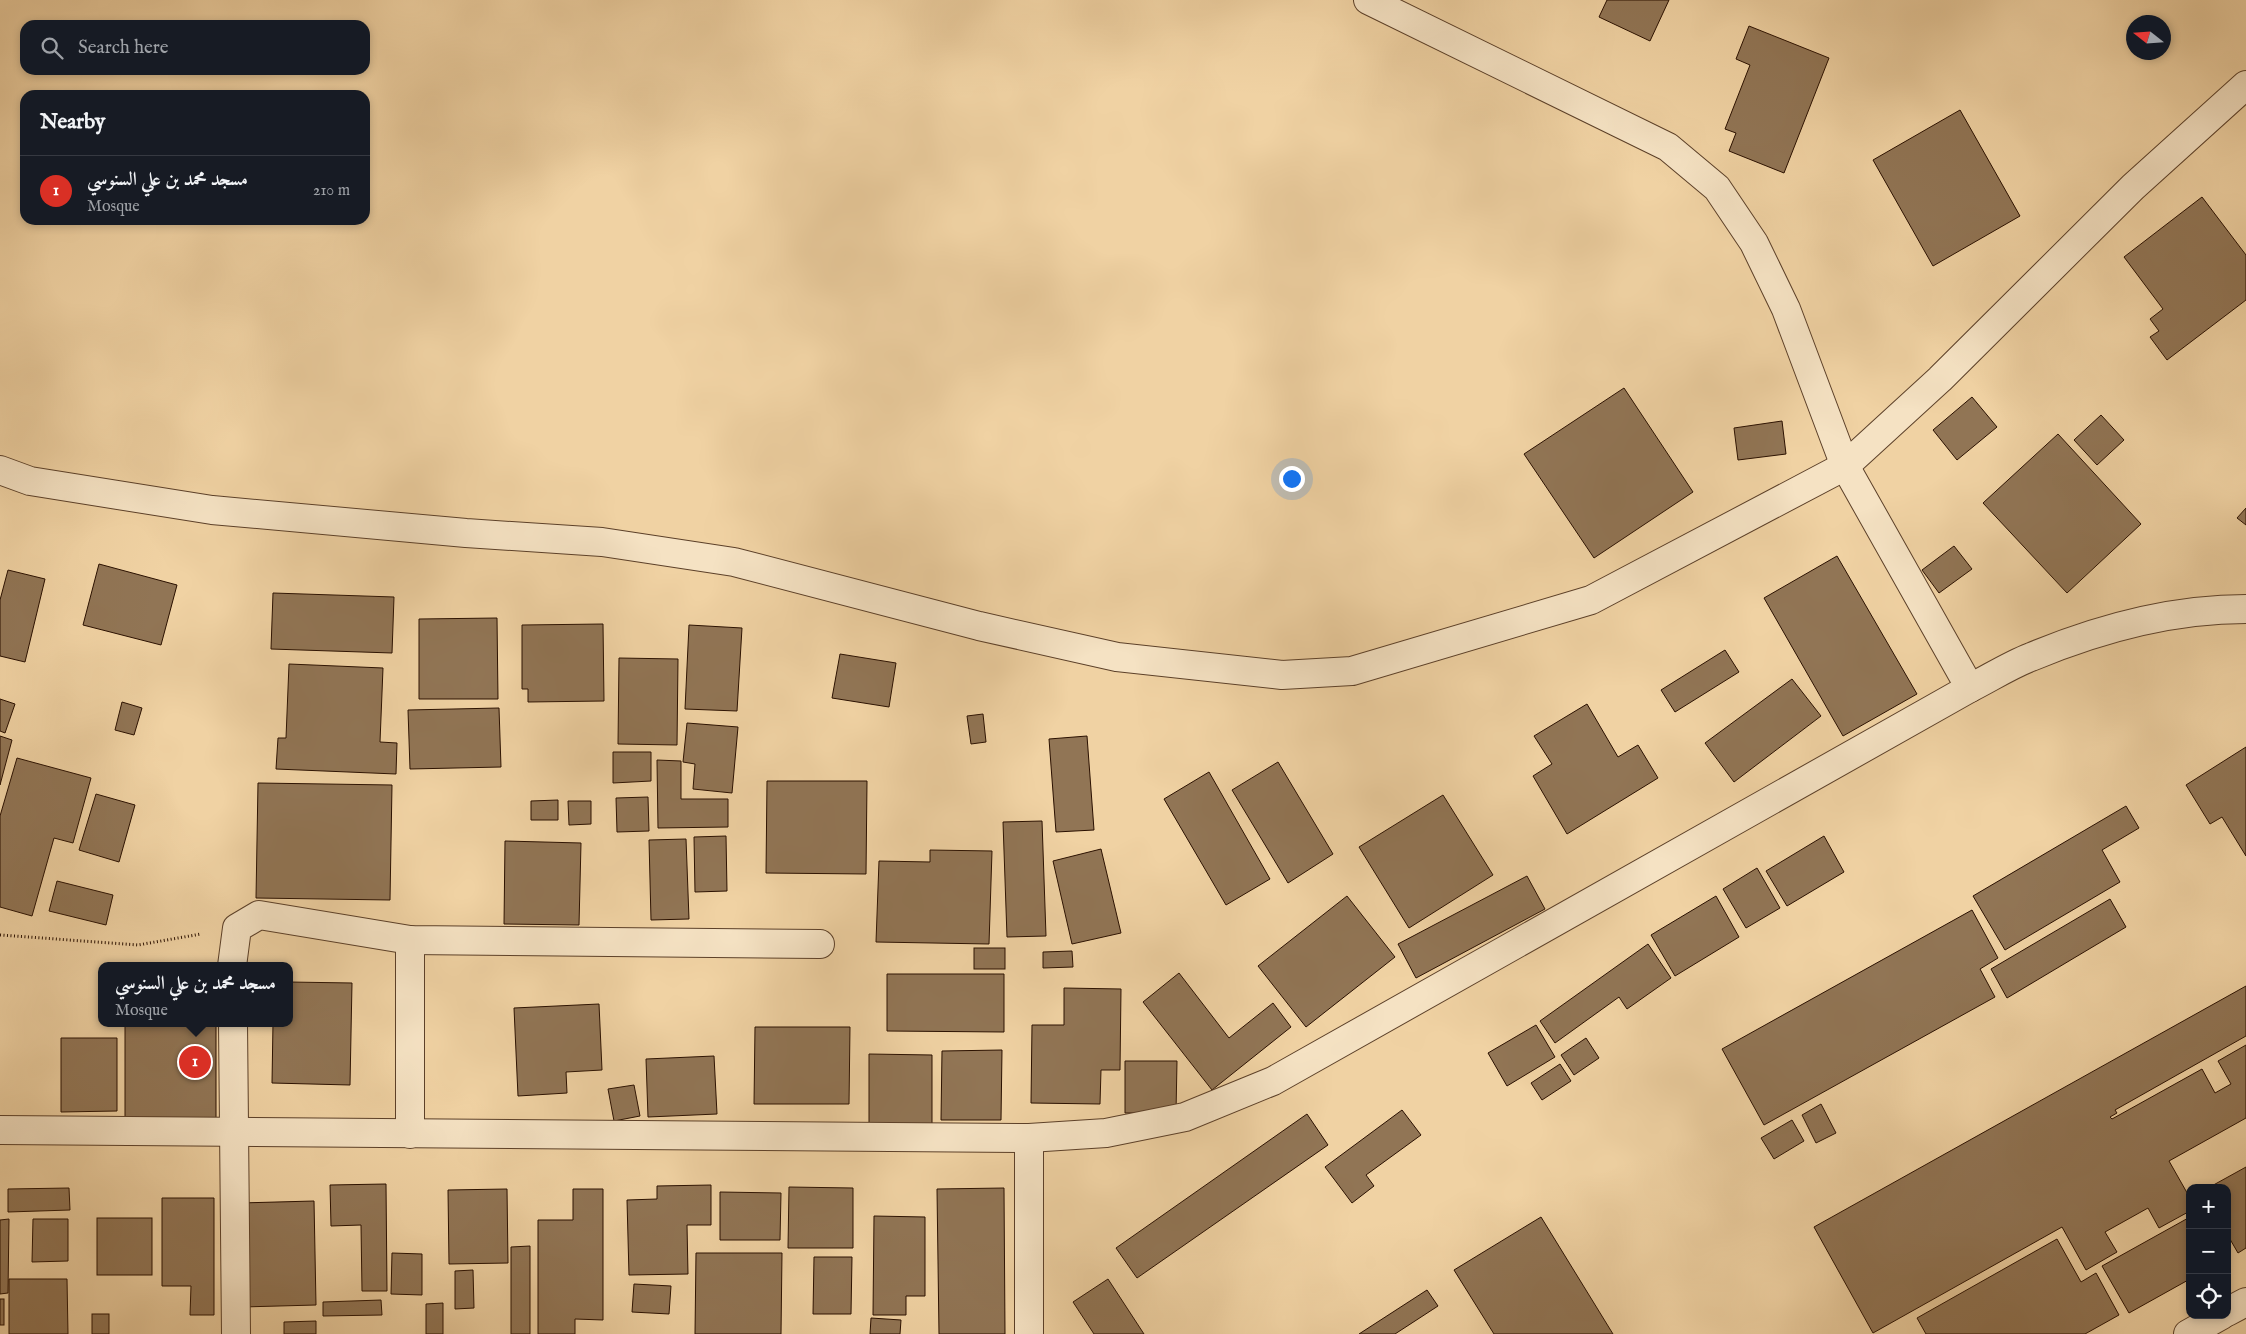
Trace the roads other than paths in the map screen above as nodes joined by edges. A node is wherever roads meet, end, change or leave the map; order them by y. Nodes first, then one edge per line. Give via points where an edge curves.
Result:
1 (1368, 0) edge
2 (2246, 85) edge
3 (1845, 466) junction
4 (0, 470) edge
5 (2246, 609) edge
6 (1970, 688) junction
7 (410, 940) junction
8 (820, 944) dead end
9 (233, 962) edge
10 (232, 1027) edge
11 (0, 1130) edge
12 (233, 1133) junction
13 (410, 1134) junction
14 (1029, 1138) junction
15 (2246, 1302) edge
16 (2231, 1310) edge
17 (2215, 1319) edge
18 (236, 1334) edge
19 (1029, 1334) edge
20 (2188, 1334) edge

1 - 3 street via 1668,147 1717,188 1754,243 1786,309
2 - 3 street via 2133,187 1940,379
3 - 4 street via 1591,600 1352,671 1282,675 1117,656 979,626 724,561 602,542 212,510 30,481
3 - 6 street
5 - 6 street via 2205,609 2110,629 2030,657
6 - 14 street via 1273,1081 1185,1117 1106,1133
7 - 8 street
7 - 9 street via 259,915 237,928
7 - 13 street
10 - 12 street
11 - 12 street
12 - 13 street
12 - 18 street
13 - 14 street
14 - 19 street
15 - 16 street
17 - 20 street

